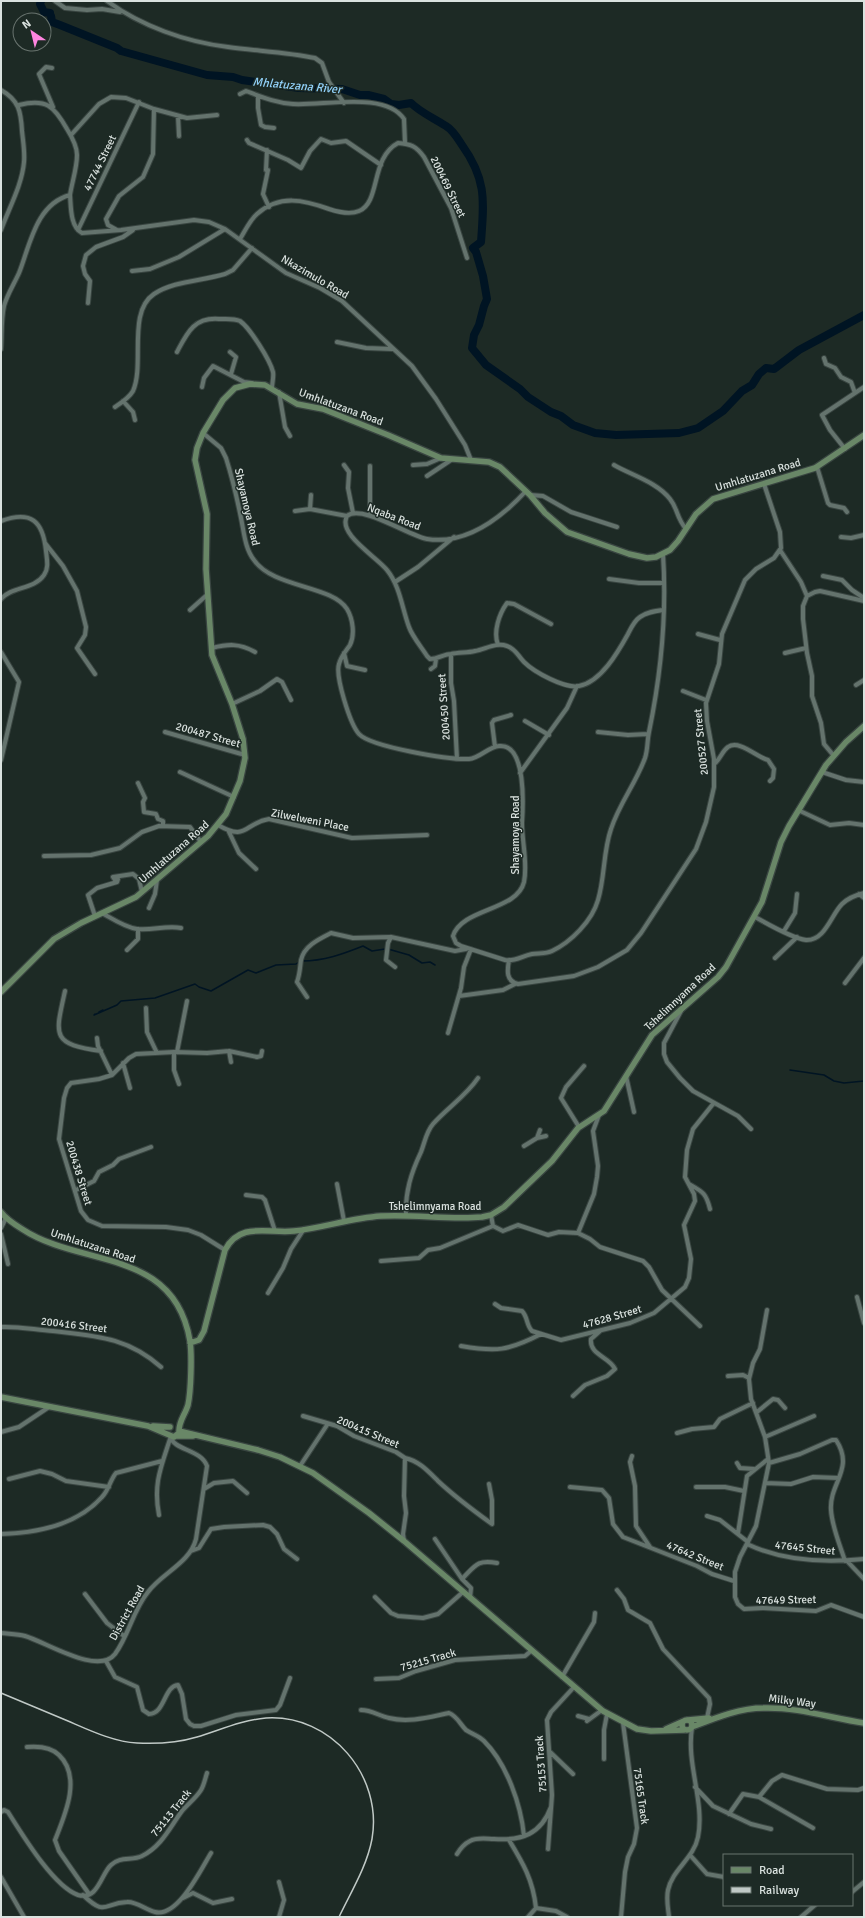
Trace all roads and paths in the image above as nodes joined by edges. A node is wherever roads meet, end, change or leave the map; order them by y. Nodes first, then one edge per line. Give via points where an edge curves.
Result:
1 (55, 1) edge
2 (107, 1) edge
3 (123, 12) junction
4 (52, 68) dead end
5 (1, 90) edge
6 (240, 94) dead end
7 (258, 96) junction
8 (139, 102) junction
9 (344, 103) junction
10 (18, 105) junction
11 (53, 108) junction
12 (154, 109) junction
13 (178, 116) junction
14 (217, 116) dead end
15 (274, 128) dead end
16 (71, 135) junction
17 (179, 136) dead end
18 (247, 140) dead end
19 (405, 144) junction
20 (267, 150) junction
21 (380, 165) junction
22 (70, 195) junction
23 (269, 207) junction
24 (134, 228) junction
25 (225, 229) junction
26 (1, 230) edge
27 (78, 230) junction
28 (117, 231) junction
29 (240, 238) junction
30 (252, 248) junction
31 (467, 258) dead end
32 (132, 271) dead end
33 (88, 303) dead end
34 (337, 342) dead end
35 (1, 349) edge
36 (392, 349) junction
37 (176, 352) dead end
38 (230, 352) dead end
39 (824, 358) dead end
40 (231, 374) junction
41 (254, 384) junction
42 (202, 387) dead end
43 (864, 387) edge
44 (272, 388) junction
45 (278, 392) junction
46 (855, 393) junction
47 (123, 401) junction
48 (115, 407) dead end
49 (135, 420) dead end
50 (203, 433) junction
51 (864, 435) edge
52 (290, 436) dead end
53 (845, 448) junction
54 (441, 458) junction
55 (451, 460) junction
56 (471, 460) junction
57 (344, 465) dead end
58 (413, 465) dead end
59 (614, 465) dead end
60 (370, 466) dead end
61 (817, 467) junction
62 (427, 476) dead end
63 (764, 484) junction
64 (528, 493) junction
65 (311, 495) dead end
66 (310, 509) junction
67 (295, 511) dead end
68 (846, 512) dead end
69 (353, 513) junction
70 (347, 516) junction
71 (370, 516) junction
72 (1, 521) edge
73 (617, 527) dead end
74 (686, 529) junction
75 (864, 535) edge
76 (454, 537) junction
77 (841, 537) dead end
78 (45, 541) junction
79 (780, 550) junction
80 (663, 554) junction
81 (823, 576) dead end
82 (609, 580) dead end
83 (395, 582) junction
84 (664, 583) junction
85 (208, 594) junction
86 (807, 596) junction
87 (864, 598) edge
88 (1, 599) edge
89 (864, 601) edge
90 (190, 610) dead end
91 (663, 610) junction
92 (551, 624) dead end
93 (698, 634) dead end
94 (720, 640) junction
95 (498, 645) junction
96 (212, 648) junction
97 (806, 648) junction
98 (1, 652) edge
99 (255, 652) dead end
100 (344, 653) junction
101 (785, 653) dead end
102 (451, 654) junction
103 (436, 659) junction
104 (431, 669) dead end
105 (365, 670) dead end
106 (95, 674) dead end
107 (864, 680) edge
108 (856, 685) dead end
109 (577, 686) junction
110 (683, 691) dead end
111 (291, 700) dead end
112 (706, 700) junction
113 (232, 704) junction
114 (511, 715) dead end
115 (525, 721) dead end
116 (864, 726) edge
117 (166, 732) dead end
118 (598, 732) dead end
119 (648, 734) junction
120 (549, 735) junction
121 (496, 747) junction
122 (245, 754) junction
123 (834, 756) junction
124 (457, 759) junction
125 (1, 760) edge
126 (714, 764) junction
127 (180, 772) dead end
128 (822, 772) junction
129 (520, 773) junction
130 (770, 781) dead end
131 (864, 782) edge
132 (138, 783) dead end
133 (234, 797) junction
134 (798, 810) junction
135 (218, 825) junction
136 (864, 825) edge
137 (163, 826) junction
138 (229, 832) junction
139 (427, 835) dead end
140 (201, 842) junction
141 (44, 856) dead end
142 (256, 869) dead end
143 (157, 880) junction
144 (142, 892) junction
145 (797, 894) dead end
146 (862, 894) edge
147 (864, 898) edge
148 (149, 908) dead end
149 (102, 913) junction
150 (95, 916) junction
151 (755, 917) junction
152 (181, 928) dead end
153 (138, 929) junction
154 (784, 931) junction
155 (797, 937) junction
156 (391, 938) junction
157 (469, 949) junction
158 (127, 950) dead end
159 (775, 958) dead end
160 (864, 958) edge
161 (509, 960) junction
162 (395, 967) dead end
163 (845, 983) dead end
164 (515, 984) junction
165 (65, 991) dead end
166 (1, 992) edge
167 (459, 996) junction
168 (307, 997) dead end
169 (187, 1001) dead end
170 (682, 1007) junction
171 (146, 1008) dead end
172 (448, 1033) dead end
173 (97, 1038) dead end
174 (101, 1051) junction
175 (229, 1051) junction
176 (262, 1051) dead end
177 (175, 1052) junction
178 (157, 1053) junction
179 (231, 1062) dead end
180 (123, 1063) junction
181 (584, 1066) dead end
182 (112, 1075) junction
183 (626, 1076) junction
184 (478, 1078) dead end
185 (179, 1084) dead end
186 (130, 1088) dead end
187 (713, 1104) junction
188 (634, 1112) dead end
189 (600, 1115) junction
190 (579, 1127) junction
191 (751, 1129) dead end
192 (540, 1130) dead end
193 (546, 1136) dead end
194 (537, 1138) junction
195 (524, 1146) dead end
196 (151, 1147) dead end
197 (336, 1184) dead end
198 (688, 1184) junction
199 (76, 1190) junction
200 (246, 1195) dead end
201 (710, 1209) dead end
202 (3, 1215) edge
203 (491, 1215) junction
204 (406, 1216) junction
205 (344, 1221) junction
206 (493, 1226) junction
207 (1, 1228) edge
208 (304, 1229) junction
209 (275, 1231) junction
210 (578, 1233) junction
211 (1, 1234) edge
212 (225, 1250) junction
213 (381, 1261) dead end
214 (8, 1264) dead end
215 (268, 1293) dead end
216 (857, 1297) dead end
217 (671, 1299) junction
218 (495, 1304) dead end
219 (767, 1310) dead end
220 (864, 1323) edge
221 (700, 1326) dead end
222 (1, 1327) edge
223 (600, 1330) junction
224 (541, 1334) junction
225 (190, 1343) junction
226 (460, 1346) dead end
227 (161, 1367) dead end
228 (728, 1376) dead end
229 (750, 1376) junction
230 (573, 1396) dead end
231 (1, 1397) edge
232 (753, 1403) junction
233 (49, 1407) junction
234 (785, 1408) dead end
235 (757, 1412) junction
236 (303, 1416) dead end
237 (814, 1416) dead end
238 (182, 1418) junction
239 (327, 1424) junction
240 (148, 1426) junction
241 (170, 1427) junction
242 (1, 1432) edge
243 (677, 1433) dead end
244 (174, 1435) junction
245 (765, 1437) junction
246 (632, 1456) dead end
247 (405, 1458) junction
248 (162, 1461) junction
249 (769, 1461) junction
250 (736, 1463) dead end
251 (300, 1466) junction
252 (754, 1470) junction
253 (839, 1478) junction
254 (9, 1479) dead end
255 (765, 1483) junction
256 (489, 1484) dead end
257 (109, 1487) junction
258 (570, 1487) dead end
259 (696, 1487) dead end
260 (203, 1489) junction
261 (744, 1491) junction
262 (247, 1493) dead end
263 (159, 1515) dead end
264 (708, 1516) dead end
265 (738, 1533) junction
266 (1, 1534) edge
267 (435, 1539) dead end
268 (404, 1541) junction
269 (747, 1543) junction
270 (650, 1547) junction
271 (191, 1552) junction
272 (297, 1559) dead end
273 (864, 1559) edge
274 (846, 1561) junction
275 (497, 1563) dead end
276 (462, 1579) junction
277 (864, 1579) edge
278 (734, 1581) junction
279 (617, 1590) dead end
280 (463, 1592) junction
281 (85, 1594) dead end
282 (375, 1596) dead end
283 (470, 1598) junction
284 (594, 1613) dead end
285 (864, 1617) edge
286 (1, 1633) edge
287 (124, 1636) junction
288 (531, 1651) junction
289 (106, 1661) junction
290 (562, 1677) junction
291 (290, 1678) dead end
292 (376, 1679) dead end
293 (574, 1687) junction
294 (361, 1710) dead end
295 (602, 1710) junction
296 (607, 1714) junction
297 (578, 1716) dead end
298 (717, 1717) junction
299 (707, 1718) junction
300 (686, 1721) junction
301 (623, 1723) junction
302 (864, 1723) edge
303 (692, 1727) junction
304 (664, 1730) junction
305 (685, 1730) junction
306 (690, 1743) junction
307 (27, 1747) dead end
308 (550, 1751) junction
309 (604, 1759) dead end
310 (207, 1773) dead end
311 (573, 1774) dead end
312 (695, 1787) junction
313 (864, 1788) edge
314 (759, 1797) junction
315 (552, 1805) junction
316 (3, 1811) edge
317 (729, 1814) junction
318 (813, 1828) dead end
319 (771, 1829) dead end
320 (524, 1836) junction
321 (509, 1840) junction
322 (548, 1849) dead end
323 (211, 1853) dead end
324 (456, 1854) dead end
325 (690, 1854) junction
326 (1, 1877) edge
327 (723, 1877) edge
328 (279, 1882) dead end
329 (864, 1882) edge
330 (853, 1891) edge
331 (88, 1894) junction
332 (83, 1895) junction
333 (183, 1898) junction
334 (232, 1899) dead end
335 (814, 1906) edge
336 (536, 1908) junction
337 (24, 1917) edge
338 (279, 1917) edge
339 (528, 1917) edge
340 (567, 1917) edge
341 (621, 1917) edge
342 (669, 1917) edge
343 (801, 1917) edge

1 - 3 street via 65,8
2 - 3 street
3 - 9 street via 186,40 315,58 322,63 329,82
4 - 11 street via 46,67 39,74
5 - 10 street via 12,97
6 - 7 street via 245,91
7 - 9 street via 287,104
7 - 15 street via 261,124
8 - 12 street
8 - 16 street via 117,97 106,100 99,104
8 - 27 street, 47744 Street
9 - 19 street via 379,103 393,108 404,120
10 - 11 street via 41,102
10 - 26 street via 22,118 24,161
11 - 16 street
12 - 13 street
12 - 28 street via 151,159 143,177 119,196 106,219 108,225
13 - 14 street via 194,119
13 - 17 street
16 - 22 street via 77,156
18 - 20 street
19 - 21 street via 398,143 393,146
19 - 31 street, 200469 Street via 415,146 424,157 451,208
20 - 21 street via 300,168 321,139 331,142 346,141
20 - 23 street via 268,170 262,194
21 - 23 street via 369,203 357,212 335,211 297,200 287,200
22 - 27 street
22 - 35 street via 57,200 49,208 30,240 5,304
23 - 29 street via 255,216
24 - 25 street, Nkazimulo Road via 194,220
24 - 28 street, Nkazimulo Road
24 - 33 street via 123,237 96,247 86,255 83,266 90,281
25 - 29 street, Nkazimulo Road
25 - 32 street via 179,257 150,269
27 - 28 street, Nkazimulo Road via 84,233
29 - 30 street, Nkazimulo Road
30 - 36 street, Nkazimulo Road via 286,273 342,301
30 - 47 street via 233,270 163,289 148,299 140,315 135,384 130,395
34 - 36 street via 355,347
36 - 56 street, Nkazimulo Road via 412,366 424,381 465,445
37 - 44 street via 199,321 210,318 240,321 271,367 274,375
38 - 40 street via 236,357
39 - 46 street via 826,364 835,368 841,377 851,382
40 - 41 street via 244,382
40 - 42 street via 213,366 204,378
41 - 44 street, Umhlatuzana Road
41 - 50 street, Umhlatuzana Road via 239,386 229,393
43 - 46 street
44 - 45 street, Umhlatuzana Road
45 - 52 street via 285,427
45 - 54 street, Umhlatuzana Road via 297,404 323,409
46 - 53 street via 822,414 833,436
47 - 48 street
47 - 49 street via 133,412
50 - 85 street, Umhlatuzana Road via 195,460 207,514
50 - 100 street, Shayamoya Road via 221,448 226,458 247,546 256,563 278,578 331,597 347,609 352,632 350,644
51 - 53 street, Umhlatuzana Road
53 - 61 street, Umhlatuzana Road
54 - 55 street, Umhlatuzana Road
54 - 58 street via 427,464
55 - 56 street, Umhlatuzana Road
55 - 62 street
56 - 64 street, Umhlatuzana Road via 484,460 498,466
57 - 69 street via 349,472 348,488
59 - 74 street via 666,494 674,505 679,522
60 - 71 street
61 - 63 street, Umhlatuzana Road
61 - 68 street via 828,502 830,505 844,508
63 - 74 street, Umhlatuzana Road via 713,499 699,510
63 - 79 street via 780,532
64 - 73 street via 543,496 571,512
64 - 76 street, Nqaba Road via 488,525
64 - 80 street, Umhlatuzana Road via 545,513 567,532 636,556 651,558
65 - 66 street
66 - 67 street
66 - 70 street
69 - 70 street, Nqaba Road
69 - 71 street, Nqaba Road
70 - 83 street via 345,523 352,537 383,565
71 - 76 street, Nqaba Road via 422,538
72 - 78 street via 28,518 40,526
74 - 80 street, Umhlatuzana Road via 675,545
75 - 77 street
76 - 83 street via 418,567
78 - 88 street via 47,566 43,577 34,584 9,592
78 - 106 street via 74,584 86,627 85,635 77,648
79 - 86 street
79 - 94 street, 200527 Street via 774,558 756,569 745,580
80 - 84 street, Shayamoya Road
81 - 87 street via 843,580
82 - 84 street
83 - 103 street via 411,633 427,656
84 - 91 street, Shayamoya Road
85 - 90 street
85 - 96 street, Umhlatuzana Road
86 - 89 street via 820,591
86 - 97 street via 802,611
91 - 109 street via 651,612 637,619 612,662 590,681
91 - 119 street, Shayamoya Road via 660,674
92 - 95 street via 514,604 507,603 503,608 496,633
93 - 94 street
94 - 112 street, 200527 Street via 719,664
95 - 102 street
95 - 109 street via 512,648 528,665 544,676
96 - 99 street via 233,644
96 - 113 street, Umhlatuzana Road via 216,667
97 - 101 street
97 - 123 street via 812,676 812,696 821,722 824,742
98 - 125 street via 19,682
100 - 105 street via 347,666
100 - 124 street, Shayamoya Road via 338,664 340,677 353,723 362,737 392,747
102 - 103 street
102 - 124 street, 200450 Street
103 - 104 street via 435,666
107 - 108 street
109 - 120 street via 567,708
110 - 112 street
111 - 113 street via 279,679
112 - 126 street, 200527 Street
113 - 122 street, Umhlatuzana Road via 241,730
114 - 121 street via 496,718 492,723
115 - 120 street
116 - 123 street, Tshelimnyama Road
117 - 122 street, 200487 Street
118 - 119 street
119 - 161 street, Shayamoya Road via 645,757 611,828 604,854 598,900 590,918 580,930 552,951
120 - 129 street
121 - 124 street, Shayamoya Road via 474,757
121 - 129 street, Shayamoya Road via 502,746 511,752
122 - 133 street, Umhlatuzana Road via 242,774
123 - 128 street, Tshelimnyama Road
126 - 130 street via 727,747 736,745 755,753 763,760 768,760 774,770
126 - 164 street, 200527 Street via 712,802 696,849 629,948 598,967 574,976
127 - 133 street
128 - 131 street via 846,780
128 - 134 street, Tshelimnyama Road
129 - 157 street, Shayamoya Road via 524,797 523,884 518,893 457,927 454,940
132 - 137 street via 145,798 144,812 156,814 158,819 163,821
133 - 135 street, Umhlatuzana Road
134 - 136 street via 830,824
134 - 151 street, Tshelimnyama Road via 781,842
135 - 138 street
135 - 140 street, Umhlatuzana Road
137 - 140 street via 190,827
137 - 141 street via 142,832 120,848 91,856
138 - 139 street, Zilwelweni Place via 239,833 269,819 352,838
138 - 142 street via 239,853
140 - 143 street, Umhlatuzana Road
143 - 144 street, Umhlatuzana Road
143 - 148 street
144 - 149 street, Umhlatuzana Road via 130,901
144 - 150 street via 139,879 133,874 113,877 115,880 118,879 117,882 97,888 88,895
145 - 154 street via 795,913
146 - 147 street
146 - 155 street via 840,906 818,936 807,940
149 - 150 street, Umhlatuzana Road
149 - 153 street
150 - 166 street, Umhlatuzana Road via 54,939
151 - 154 street
151 - 170 street, Tshelimnyama Road via 718,977
152 - 153 street
153 - 158 street via 138,939
154 - 155 street
155 - 159 street
156 - 157 street via 455,951
156 - 162 street via 386,960
156 - 168 street via 353,938 331,933 308,947 301,959 301,972 297,982
157 - 161 street, Shayamoya Road
157 - 167 street
160 - 163 street
161 - 164 street via 508,975
164 - 167 street, 200527 Street via 503,990
165 - 174 street via 58,1024 61,1037 72,1046
167 - 172 street
169 - 177 street
170 - 183 street, Tshelimnyama Road via 652,1035
170 - 187 street via 665,1040 666,1058 687,1086
171 - 178 street via 147,1032
173 - 174 street
174 - 182 street
175 - 176 street via 257,1057 261,1056
175 - 177 street
175 - 179 street
177 - 178 street
177 - 185 street via 174,1070
178 - 180 street via 136,1054
180 - 182 street
180 - 186 street
181 - 190 street via 566,1087 561,1098
182 - 199 street, 200438 Street via 72,1083 67,1088 59,1139
183 - 188 street
183 - 189 street, Tshelimnyama Road
184 - 204 street via 434,1123 426,1135 414,1164 406,1194
187 - 191 street via 740,1118
187 - 198 street, 47628 Street via 690,1135 685,1162 685,1177
189 - 190 street, Tshelimnyama Road
189 - 210 street via 593,1131 598,1166 596,1184
190 - 203 street, Tshelimnyama Road via 552,1161 504,1207
192 - 194 street
193 - 194 street
194 - 195 street
196 - 199 street via 119,1159 100,1171 94,1182
197 - 205 street
198 - 201 street via 704,1193
198 - 217 street, 47628 Street via 695,1198 684,1225 690,1253 689,1278 685,1287
199 - 212 street, 200438 Street via 81,1211 93,1224 166,1226 188,1230
200 - 209 street via 262,1197 265,1200
202 - 207 street
202 - 225 street, Umhlatuzana Road via 29,1234 116,1262 149,1277 173,1299 181,1312
203 - 204 street, Tshelimnyama Road via 472,1218
203 - 206 street
204 - 205 street, Tshelimnyama Road
205 - 208 street, Tshelimnyama Road
206 - 210 street via 503,1231 518,1225 548,1236 559,1232
206 - 213 street via 440,1248 428,1250 419,1258
208 - 209 street, Tshelimnyama Road
208 - 215 street
209 - 212 street, Tshelimnyama Road via 254,1230 242,1234 232,1240
210 - 217 street via 600,1247 643,1261
211 - 214 street
212 - 225 street, Tshelimnyama Road via 204,1331 199,1340
216 - 220 street
217 - 221 street
217 - 223 street, 47628 Street via 648,1316
218 - 224 street, 47628 Street via 501,1308 524,1312 529,1328
219 - 229 street via 760,1349
222 - 227 street, 200416 Street via 106,1338 131,1346
223 - 224 street, 47628 Street via 560,1340
223 - 230 street via 591,1339 591,1346 614,1369 607,1376 585,1385
224 - 226 street via 521,1345 503,1350
225 - 238 street, Umhlatuzana Road via 190,1393
228 - 229 street
229 - 232 street, 47649 Street
231 - 233 street
232 - 235 street, 47649 Street
232 - 243 street via 719,1420 714,1427
233 - 240 street
233 - 242 street via 15,1429
234 - 235 street via 778,1400 773,1399
235 - 245 street, 47649 Street
236 - 239 street, 200415 Street
237 - 245 street
238 - 241 street
238 - 244 street, Umhlatuzana Road
239 - 247 street, 200415 Street via 337,1426
239 - 251 street
240 - 241 street
240 - 244 street
241 - 244 street
241 - 244 street via 176,1427
244 - 248 street
244 - 251 street, Milky Way via 200,1436 258,1450
244 - 260 street via 179,1446 200,1456 206,1463 207,1473
245 - 249 street, 47649 Street
246 - 270 street via 630,1462 635,1486 636,1526
247 - 256 street via 428,1469 440,1483 492,1524
247 - 268 street, 200415 Street
248 - 257 street via 118,1472
248 - 263 street via 156,1498
249 - 252 street
249 - 253 street via 791,1457 836,1439 843,1455 843,1468
249 - 255 street, 47649 Street
250 - 252 street via 740,1468
251 - 268 street, Milky Way via 339,1491
252 - 261 street via 747,1476
253 - 255 street via 813,1477 791,1484
253 - 274 street via 830,1509
254 - 257 street via 40,1471 66,1481
255 - 269 street, 47649 Street via 756,1526
257 - 266 street via 101,1498 80,1516 50,1528
258 - 270 street, 47642 Street via 602,1490 609,1498 613,1524 620,1534
259 - 261 street via 725,1487
260 - 262 street via 214,1483 232,1481
260 - 271 street via 196,1539
261 - 265 street
264 - 265 street, 47645 Street via 718,1519
265 - 269 street, 47645 Street
267 - 276 street
268 - 280 street, Milky Way
269 - 274 street, 47645 Street via 787,1558
269 - 278 street, 47649 Street via 737,1564
270 - 278 street, 47642 Street
271 - 272 street, District Road via 199,1548 211,1529 266,1526 276,1531 284,1549
271 - 287 street, District Road via 147,1592
273 - 274 street, 47645 Street
274 - 277 street
275 - 276 street via 480,1562
276 - 283 street via 472,1590
278 - 285 street, 47649 Street via 736,1600 744,1609 816,1611 831,1605
279 - 299 street via 628,1610 650,1623 663,1649 709,1698
280 - 282 street via 438,1614 423,1618 391,1613
280 - 283 street, Milky Way
281 - 287 street via 107,1623
283 - 288 street, Milky Way
284 - 290 street via 594,1622
286 - 289 street via 25,1636 86,1660
287 - 289 street, District Road via 114,1655
288 - 290 street, Milky Way
288 - 292 street, 75215 Track via 525,1656 455,1660 399,1678
289 - 291 street via 115,1677 137,1687 143,1710 149,1714 158,1710 170,1689 176,1684 180,1688 186,1719 194,1726 236,1715 276,1710
290 - 293 street, Milky Way
293 - 295 street, Milky Way
293 - 308 street, 75153 Track via 548,1716
294 - 320 street via 396,1719 424,1719 449,1713 453,1715 466,1730 482,1739 506,1773 516,1800
295 - 296 street, Milky Way
295 - 297 street via 588,1720
296 - 301 street, Milky Way
296 - 309 street
298 - 299 street, Milky Way
298 - 302 street, Milky Way via 773,1708
298 - 303 street, Milky Way
299 - 300 street, Milky Way
300 - 303 street via 691,1722
300 - 304 street, Milky Way
300 - 305 street via 682,1725
301 - 304 street, Milky Way via 637,1729
301 - 341 street, 75165 Track via 637,1828 625,1872
303 - 305 street, Milky Way
303 - 306 street
304 - 305 street, Milky Way
305 - 306 street
306 - 312 street
307 - 331 street via 51,1748 65,1761 71,1788 66,1812 55,1840
308 - 311 street
308 - 315 street, 75153 Track
310 - 331 street, 75113 Track via 197,1796 183,1810 164,1838 154,1848 138,1857 116,1861 107,1870 97,1888
312 - 317 street via 714,1806
312 - 325 street via 699,1827 698,1838
313 - 314 street via 827,1789 782,1775 772,1781
314 - 317 street via 743,1794
314 - 318 street
315 - 320 street via 547,1818 539,1828 533,1834
315 - 322 street, 75153 Track
316 - 332 street via 8,1812 33,1851 51,1873 76,1894
317 - 319 street via 751,1824
320 - 321 street
321 - 324 street via 469,1841
321 - 336 street via 528,1875
323 - 333 street
325 - 327 street via 707,1874
325 - 342 street via 668,1888
326 - 337 street
328 - 338 street via 284,1900
329 - 330 street
331 - 332 street
332 - 333 street via 99,1907 107,1908 129,1902 161,1913 175,1906
333 - 334 street via 193,1894 213,1903
335 - 343 street
336 - 339 street
336 - 340 street via 556,1911

